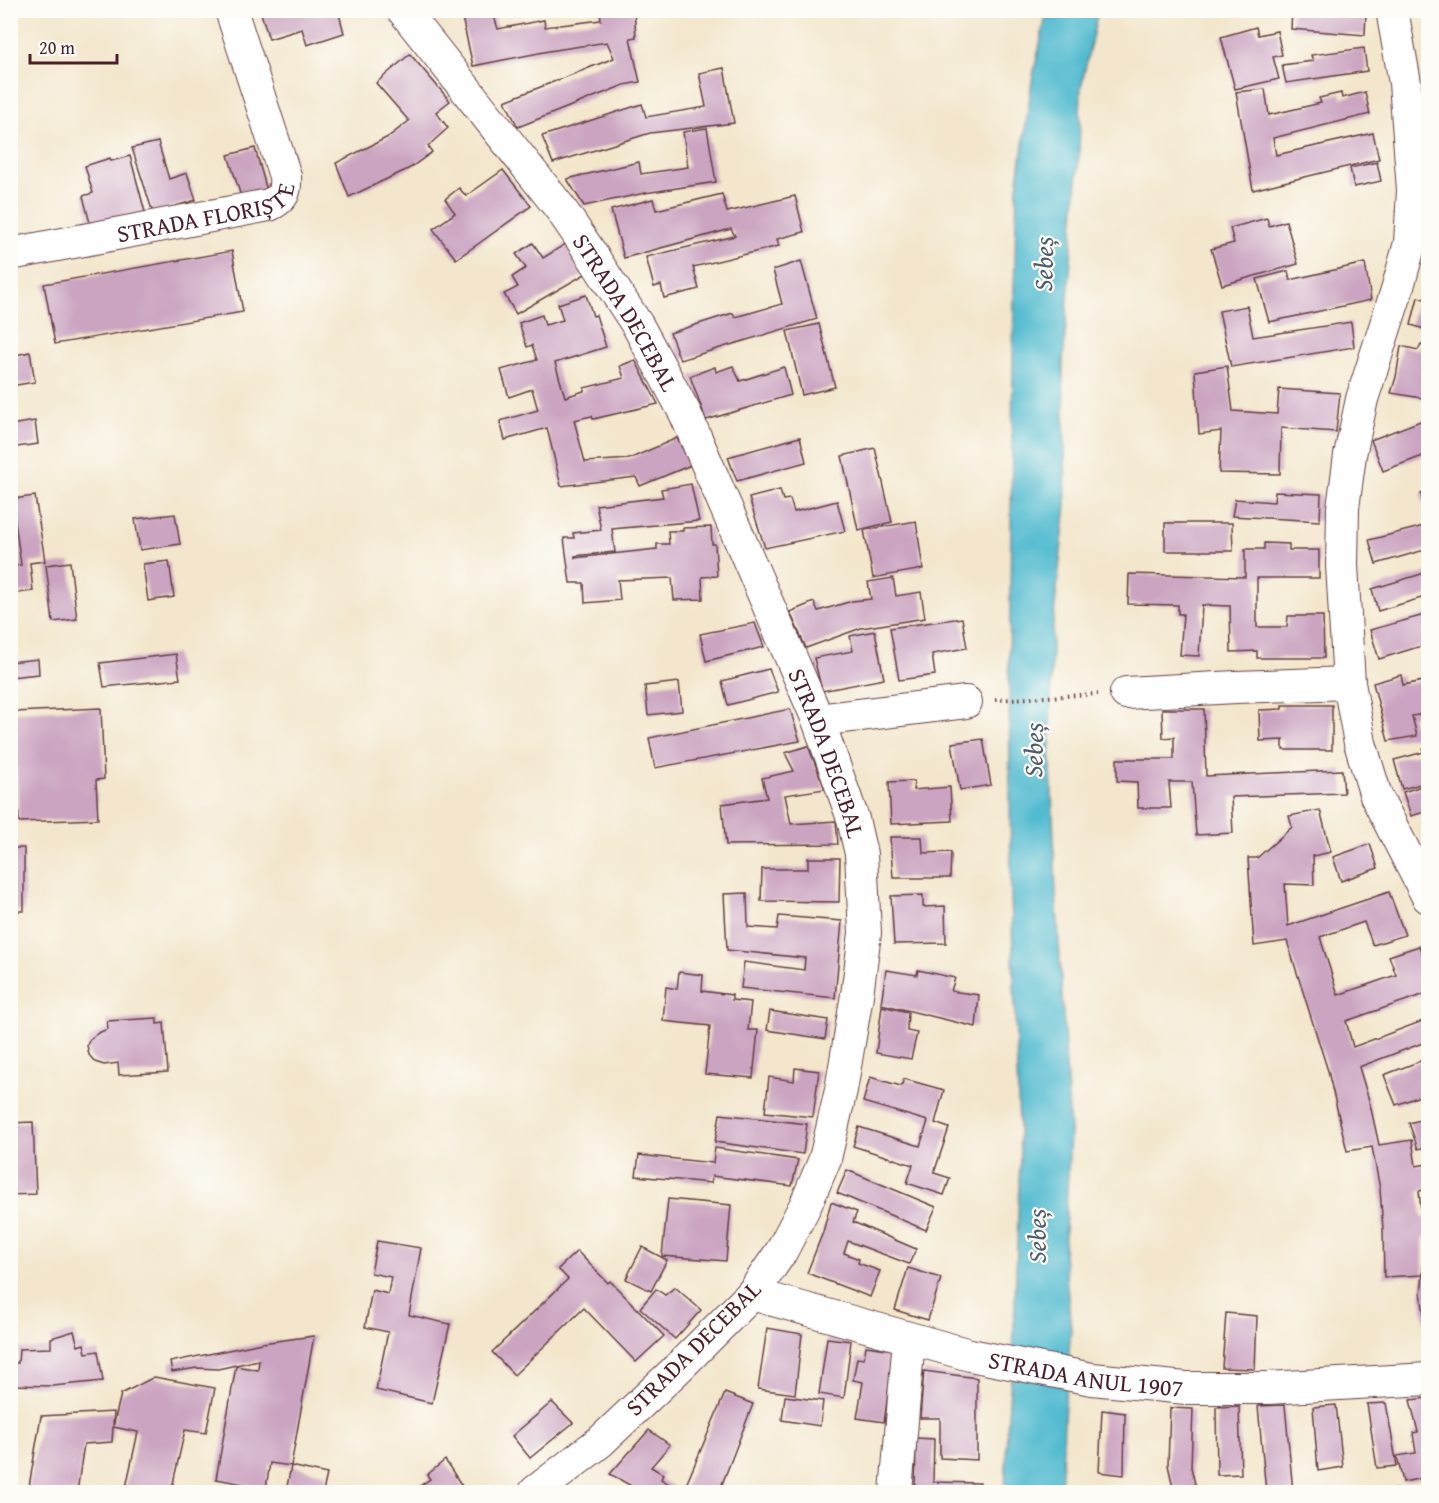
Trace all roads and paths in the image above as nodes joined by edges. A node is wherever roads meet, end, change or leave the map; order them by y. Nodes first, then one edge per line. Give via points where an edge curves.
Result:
1 (231, 10) edge
2 (402, 10) edge
3 (1392, 10) edge
4 (1405, 83) junction
5 (1428, 107) edge
6 (1420, 208) edge
7 (10, 254) edge
8 (1349, 683) junction
9 (1126, 693) joint
10 (966, 702) joint
11 (818, 720) junction
12 (1428, 897) edge
13 (752, 1294) junction
14 (909, 1339) junction
15 (1428, 1378) edge
16 (534, 1492) edge
17 (896, 1492) edge

1 - 7 street, STRADA FLORIȘTE via 285,176 286,187 278,201
2 - 11 street, STRADA DECEBAL via 560,208 638,326 685,412
3 - 4 street
4 - 5 street
4 - 6 street via 1413,190
6 - 8 street via 1362,399 1350,455 1343,508 1342,565
8 - 9 street
8 - 12 street via 1360,743 1376,796
9 - 10 path
10 - 11 street
11 - 13 street, STRADA DECEBAL via 854,819 861,854 865,933 842,1090 825,1159 781,1252
13 - 14 street, STRADA ANUL 1907
13 - 16 street, STRADA DECEBAL via 601,1441
14 - 15 street, STRADA ANUL 1907 via 1092,1379 1186,1388 1268,1388
14 - 17 street

